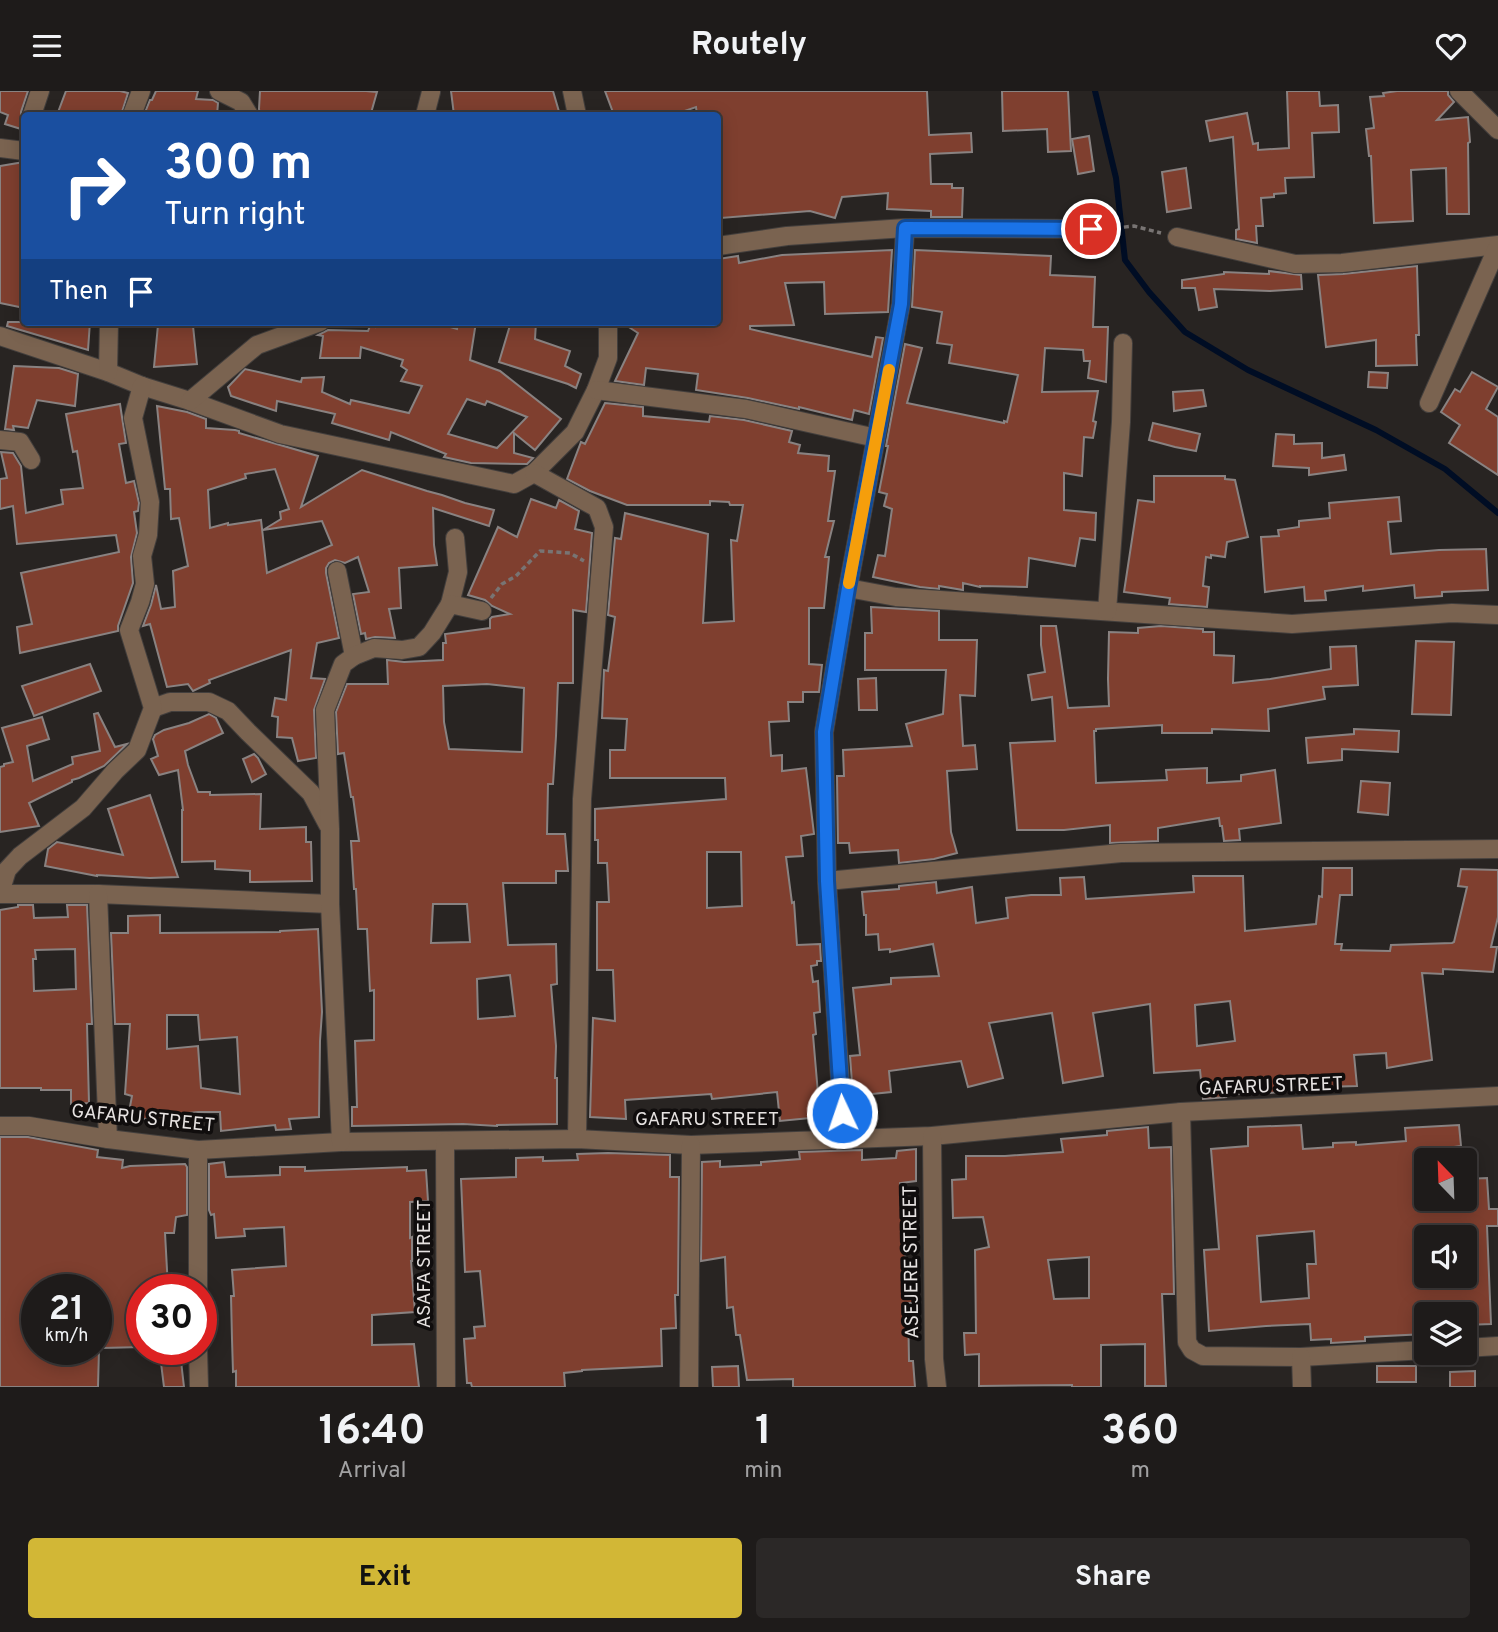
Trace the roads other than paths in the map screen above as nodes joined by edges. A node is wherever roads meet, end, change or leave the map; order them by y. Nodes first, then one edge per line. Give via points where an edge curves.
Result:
1 (40, 91) edge
2 (141, 91) edge
3 (219, 91) edge
4 (572, 91) edge
5 (1459, 91) edge
6 (432, 92) edge
7 (33, 112) edge
8 (133, 112) edge
9 (247, 112) edge
10 (426, 112) edge
11 (576, 112) edge
12 (1498, 130) edge
13 (21, 146) edge
14 (0, 148) edge
15 (905, 228) junction
16 (1091, 229) dead end
17 (1177, 237) road end
18 (721, 246) edge
19 (1498, 246) edge
20 (109, 326) edge
21 (309, 326) edge
22 (608, 326) edge
23 (0, 336) edge
24 (1123, 343) dead end
25 (108, 372) junction
26 (142, 386) junction
27 (596, 390) junction
28 (190, 401) junction
29 (1429, 403) dead end
30 (876, 438) junction
31 (0, 440) edge
32 (31, 460) dead end
33 (534, 473) junction
34 (454, 538) dead end
35 (337, 571) dead end
36 (848, 588) junction
37 (450, 604) junction
38 (482, 611) road end
39 (1107, 611) junction
40 (1498, 615) edge
41 (354, 656) junction
42 (153, 708) junction
43 (330, 829) junction
44 (1498, 849) edge
45 (827, 881) junction
46 (0, 894) edge
47 (98, 894) junction
48 (330, 904) junction
49 (1498, 1096) edge
50 (1181, 1112) junction
51 (0, 1126) edge
52 (932, 1136) junction
53 (108, 1139) junction
54 (577, 1139) junction
55 (844, 1139) junction
56 (341, 1142) junction
57 (445, 1142) junction
58 (691, 1145) junction
59 (198, 1150) junction
60 (198, 1274) edge
61 (1498, 1346) edge
62 (1477, 1347) edge
63 (1414, 1351) edge
64 (1301, 1357) junction
65 (198, 1365) edge
66 (199, 1387) edge
67 (446, 1387) edge
68 (689, 1387) edge
69 (937, 1387) edge
70 (1303, 1387) edge

1 - 7 street
2 - 8 street
3 - 9 street via 241,102
4 - 11 street
5 - 12 street
6 - 10 street
13 - 14 street
15 - 16 street
15 - 18 street
15 - 30 street via 901,304
17 - 19 street via 1295,264
19 - 29 street
20 - 25 street
21 - 28 street via 257,345
22 - 27 street via 608,358
23 - 25 street
24 - 39 street
25 - 26 street
26 - 28 street
26 - 42 street via 133,418 150,502 142,556 145,584 129,630
27 - 30 street via 746,409
27 - 33 street via 575,432
28 - 33 street via 280,434 475,476 514,484
30 - 36 street
31 - 32 street via 20,442
33 - 54 street via 597,508 604,527 582,799
34 - 37 street via 458,572
35 - 41 street
36 - 39 street via 896,597
36 - 45 street via 824,732
37 - 38 street
37 - 41 street via 419,647 374,648
39 - 40 street via 1292,624 1452,613
41 - 43 street via 343,664 325,710
42 - 43 street via 170,702 209,702 228,711 311,793
42 - 46 street via 137,750 83,808 20,856 7,870
43 - 48 street
44 - 45 street via 1121,853
45 - 55 street
46 - 47 street
47 - 48 street
47 - 53 street
48 - 56 street
49 - 50 street, GAFARU STREET
50 - 52 street, GAFARU STREET
50 - 64 street via 1187,1342 1202,1356
51 - 53 street, GAFARU STREET
52 - 55 street, GAFARU STREET
52 - 69 street, ASEJERE STREET
53 - 59 street, GAFARU STREET
54 - 57 street, GAFARU STREET
54 - 58 street, GAFARU STREET
55 - 58 street, GAFARU STREET
56 - 57 street, GAFARU STREET
56 - 59 street, GAFARU STREET
57 - 67 street, ASAFA STREET
58 - 68 street
59 - 60 street
61 - 62 street
63 - 64 street
64 - 70 street
65 - 66 street

